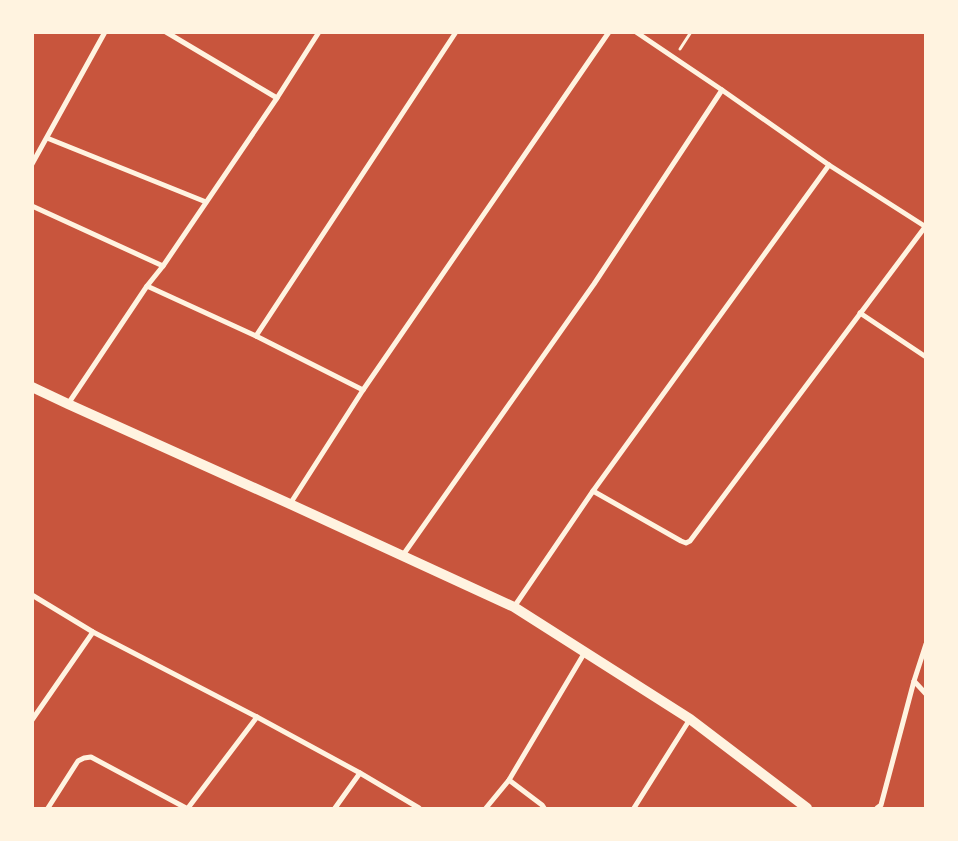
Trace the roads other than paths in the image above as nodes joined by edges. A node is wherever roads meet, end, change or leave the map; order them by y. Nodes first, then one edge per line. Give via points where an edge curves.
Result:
1 (105, 32) edge
2 (166, 32) edge
3 (319, 32) edge
4 (456, 32) edge
5 (609, 32) edge
6 (636, 32) edge
7 (722, 90) junction
8 (278, 98) junction
9 (47, 138) junction
10 (32, 164) edge
11 (829, 165) junction
12 (206, 202) junction
13 (32, 206) edge
14 (925, 227) edge
15 (163, 266) junction
16 (147, 286) junction
17 (860, 313) junction
18 (256, 336) junction
19 (926, 357) edge
20 (32, 387) edge
21 (363, 390) junction
22 (68, 404) junction
23 (593, 490) junction
24 (290, 504) junction
25 (402, 556) junction
26 (32, 595) edge
27 (514, 607) junction
28 (93, 632) junction
29 (926, 644) edge
30 (584, 652) junction
31 (914, 681) junction
32 (926, 694) edge
33 (257, 717) junction
34 (690, 719) junction
35 (32, 720) edge
36 (360, 773) junction
37 (509, 780) junction
38 (881, 807) edge
39 (48, 808) edge
40 (187, 808) edge
41 (334, 808) edge
42 (419, 808) edge
43 (486, 808) edge
44 (544, 808) edge
45 (634, 808) edge
46 (807, 808) edge

1 - 9 street
2 - 8 street
3 - 8 street
4 - 18 street
5 - 21 street
6 - 7 street
7 - 11 street
7 - 25 street via 594,284
8 - 12 street
9 - 10 street
9 - 12 street
11 - 14 street
11 - 23 street
12 - 15 street
13 - 15 street
14 - 17 street
15 - 16 street
16 - 18 street
16 - 22 street
17 - 19 street
17 - 23 street via 690,541 681,541
18 - 21 street
20 - 22 main road
21 - 24 street
22 - 24 main road
23 - 27 street
24 - 25 main road
25 - 27 main road
26 - 28 street
27 - 30 main road
28 - 33 street
28 - 35 street
29 - 31 street
30 - 34 main road
30 - 37 street
31 - 32 street
31 - 38 street
33 - 36 street
33 - 40 street
34 - 45 street
34 - 46 main road
36 - 41 street
36 - 42 street
37 - 43 street
37 - 44 street
39 - 40 street via 78,760 91,757

